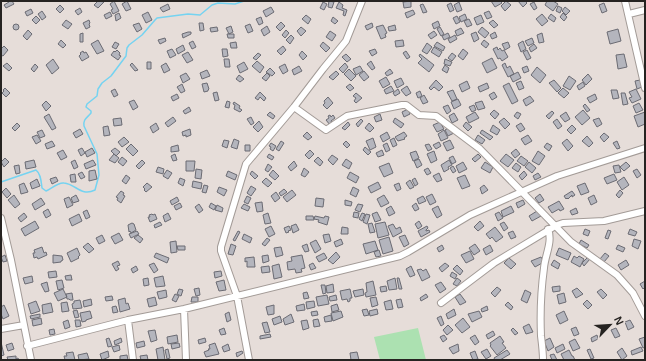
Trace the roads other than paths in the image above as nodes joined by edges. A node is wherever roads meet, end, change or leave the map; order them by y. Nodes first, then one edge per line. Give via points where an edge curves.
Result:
1 (362, 1) edge
2 (626, 1) edge
3 (645, 10) edge
4 (629, 14) junction
5 (645, 88) edge
6 (294, 107) junction
7 (645, 148) edge
8 (522, 191) junction
9 (645, 211) edge
10 (1, 218) edge
11 (554, 226) junction
12 (548, 229) junction
13 (237, 296) junction
14 (441, 303) dead end
15 (184, 309) junction
16 (645, 316) edge
17 (128, 320) junction
18 (24, 325) junction
19 (1, 329) edge
20 (27, 346) junction
21 (31, 360) edge
22 (133, 360) edge
23 (186, 360) edge
24 (249, 360) edge
25 (543, 360) edge

1 - 6 street via 348,39
2 - 4 street
3 - 4 street
4 - 5 street
6 - 8 street via 326,130 347,116 402,105 419,115 436,116 480,149
6 - 13 street via 246,164 240,180 221,247
7 - 8 street via 557,176
8 - 11 street
8 - 13 street via 470,216 404,254
9 - 11 street via 604,221 563,223
10 - 18 street
11 - 12 street
11 - 16 street via 571,242 617,275 633,293
12 - 14 street via 494,263
12 - 25 street via 550,240 541,294
13 - 15 street
13 - 24 street
15 - 17 street
15 - 23 street
17 - 20 street
17 - 22 street
18 - 19 street
18 - 20 street
20 - 21 street

